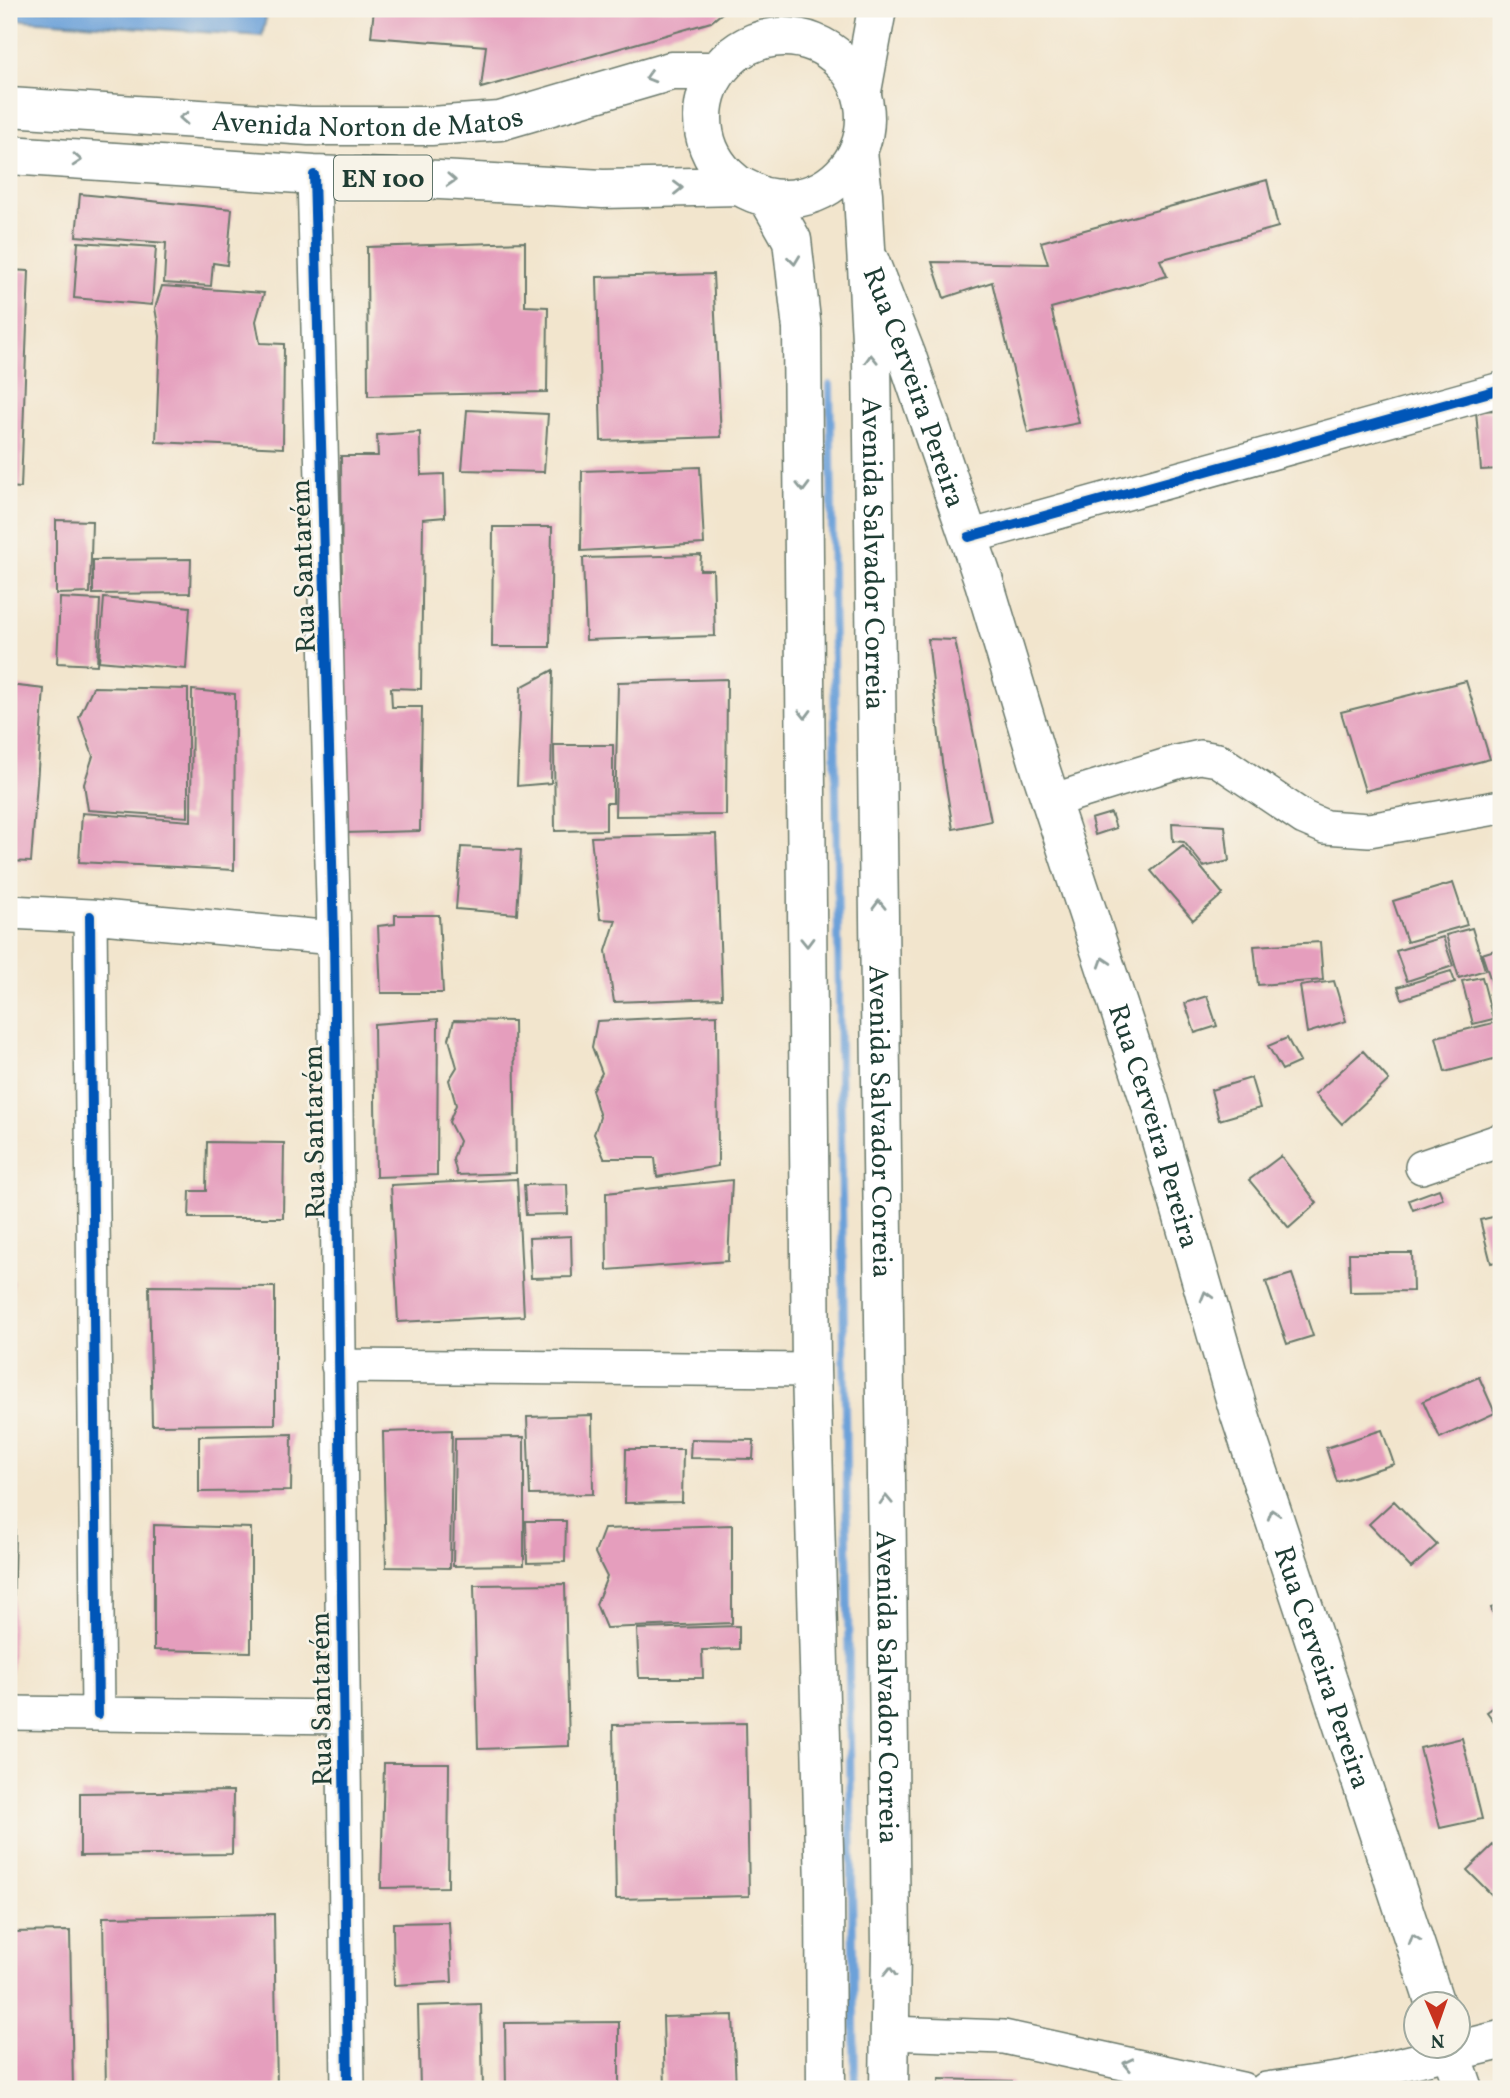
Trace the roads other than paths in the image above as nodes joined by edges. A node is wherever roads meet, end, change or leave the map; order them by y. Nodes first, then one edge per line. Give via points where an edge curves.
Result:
1 (770, 9) edge
2 (877, 9) edge
3 (726, 63) junction
4 (862, 91) junction
5 (9, 107) edge
6 (858, 152) junction
7 (9, 155) edge
8 (314, 175) junction
9 (754, 192) junction
10 (865, 251) junction
11 (1501, 389) edge
12 (969, 537) junction
13 (1051, 801) junction
14 (1501, 807) edge
15 (9, 912) edge
16 (90, 916) junction
17 (334, 938) junction
18 (1501, 1140) edge
19 (1422, 1167) dead end
20 (338, 1366) junction
21 (811, 1370) junction
22 (9, 1713) edge
23 (98, 1714) junction
24 (343, 1717) junction
25 (1431, 1990) edge
26 (889, 2033) junction
27 (1501, 2040) edge
28 (1472, 2045) edge
29 (1410, 2060) edge
30 (1454, 2060) edge
31 (348, 2089) edge
32 (826, 2089) edge
33 (889, 2089) edge
34 (1242, 2089) edge
35 (1266, 2089) edge
36 (1464, 2089) edge

1 - 3 main road
2 - 4 main road, EN 100
3 - 4 main road, EN 100 via 761,40 807,40 835,54
3 -> 5 main road, Avenida Norton de Matos / EN 100 via 671,71 500,121 431,126 309,126
3 - 9 main road via 704,101 704,134 717,163
4 - 6 main road, EN 100 via 866,122
6 - 9 main road, EN 100 via 840,177 799,198
6 - 10 main road, Avenida Salvador Correia
7 -> 8 main road, Avenida Norton de Matos / EN 100
8 -> 9 main road, Avenida Norton de Matos / EN 100
8 - 17 street, Rua Santarém
9 -> 21 main road via 792,240 802,329
10 - 12 main road, Rua Cerveira Pereira
26 -> 10 main road, Avenida Salvador Correia via 872,357
11 - 12 street
12 - 13 main road, Rua Cerveira Pereira
13 - 14 street via 1200,757 1219,760 1304,818 1325,827 1369,830
25 -> 13 main road, Rua Cerveira Pereira via 1238,1409 1150,1102
15 - 16 street
16 - 17 street
16 - 23 street
17 - 20 street, Rua Santarém
18 - 19 street
20 - 21 street
20 - 24 street, Rua Santarém
21 - 32 main road
22 - 23 street
23 - 24 street
24 - 31 street, Rua Santarém
26 - 33 main road, Avenida Salvador Correia
34 -> 26 street via 1004,2037
27 - 28 main road
29 - 35 street via 1344,2078
30 - 36 main road

